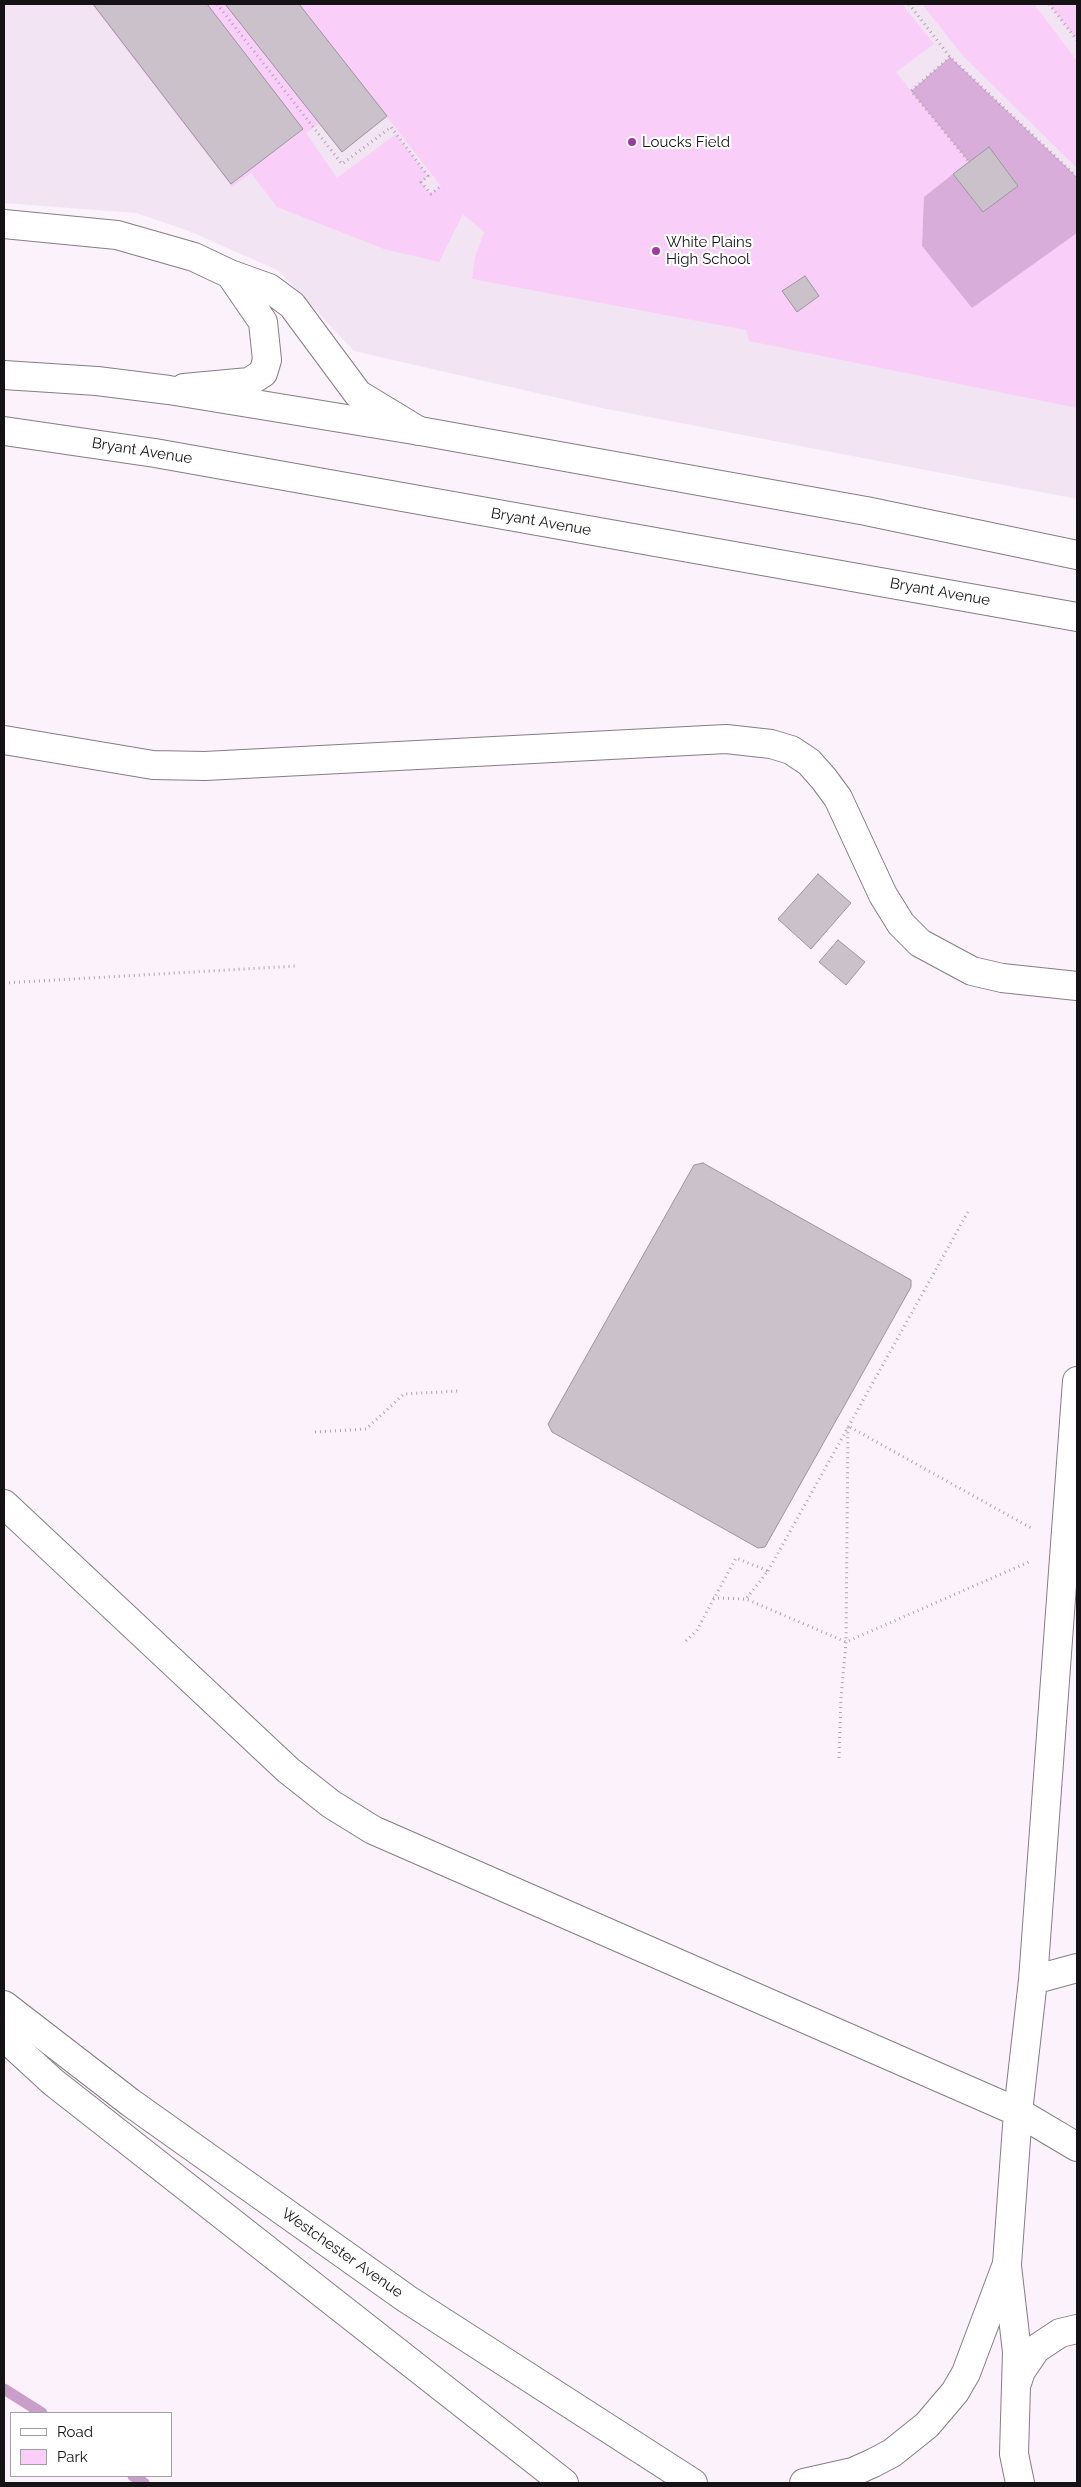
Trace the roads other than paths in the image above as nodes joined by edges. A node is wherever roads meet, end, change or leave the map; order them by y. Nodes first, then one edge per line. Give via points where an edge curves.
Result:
1 (4, 224) edge
2 (230, 274) junction
3 (4, 376) edge
4 (169, 390) junction
5 (4, 431) edge
6 (420, 431) junction
7 (1077, 554) edge
8 (1077, 617) edge
9 (4, 740) edge
10 (1077, 986) edge
11 (1077, 1381) edge
12 (4, 1504) edge
13 (1077, 1968) edge
14 (1033, 1980) junction
15 (4, 2005) edge
16 (4, 2037) edge
17 (1018, 2112) junction
18 (1077, 2147) edge
19 (1007, 2264) junction
20 (1077, 2329) edge
21 (1016, 2384) junction
22 (564, 2483) edge
23 (696, 2483) edge
24 (804, 2483) edge
25 (1020, 2483) edge

1 - 2 main road via 117,235 194,257
2 - 4 main road via 263,322 267,360 263,373 249,382
2 - 6 main road via 269,288 292,305 358,394
3 - 4 main road via 97,381
4 - 6 main road
5 - 8 main road, Bryant Avenue via 164,454
6 - 7 main road
9 - 10 main road via 153,765 205,766 726,739 771,744 791,750 824,779 838,798 884,895 901,924 920,943 972,971 1002,978
11 - 14 main road
12 - 17 main road via 288,1770 331,1804 373,1830
13 - 14 main road
14 - 17 main road
15 - 23 main road, Westchester Avenue via 130,2103 407,2299
16 - 22 main road via 53,2082
17 - 18 main road
17 - 19 main road
19 - 21 main road via 1015,2319
19 - 24 main road via 966,2373 955,2392 927,2425 892,2453 873,2463 853,2472
20 - 21 main road via 1060,2333 1036,2349 1020,2371
21 - 25 main road via 1014,2454

